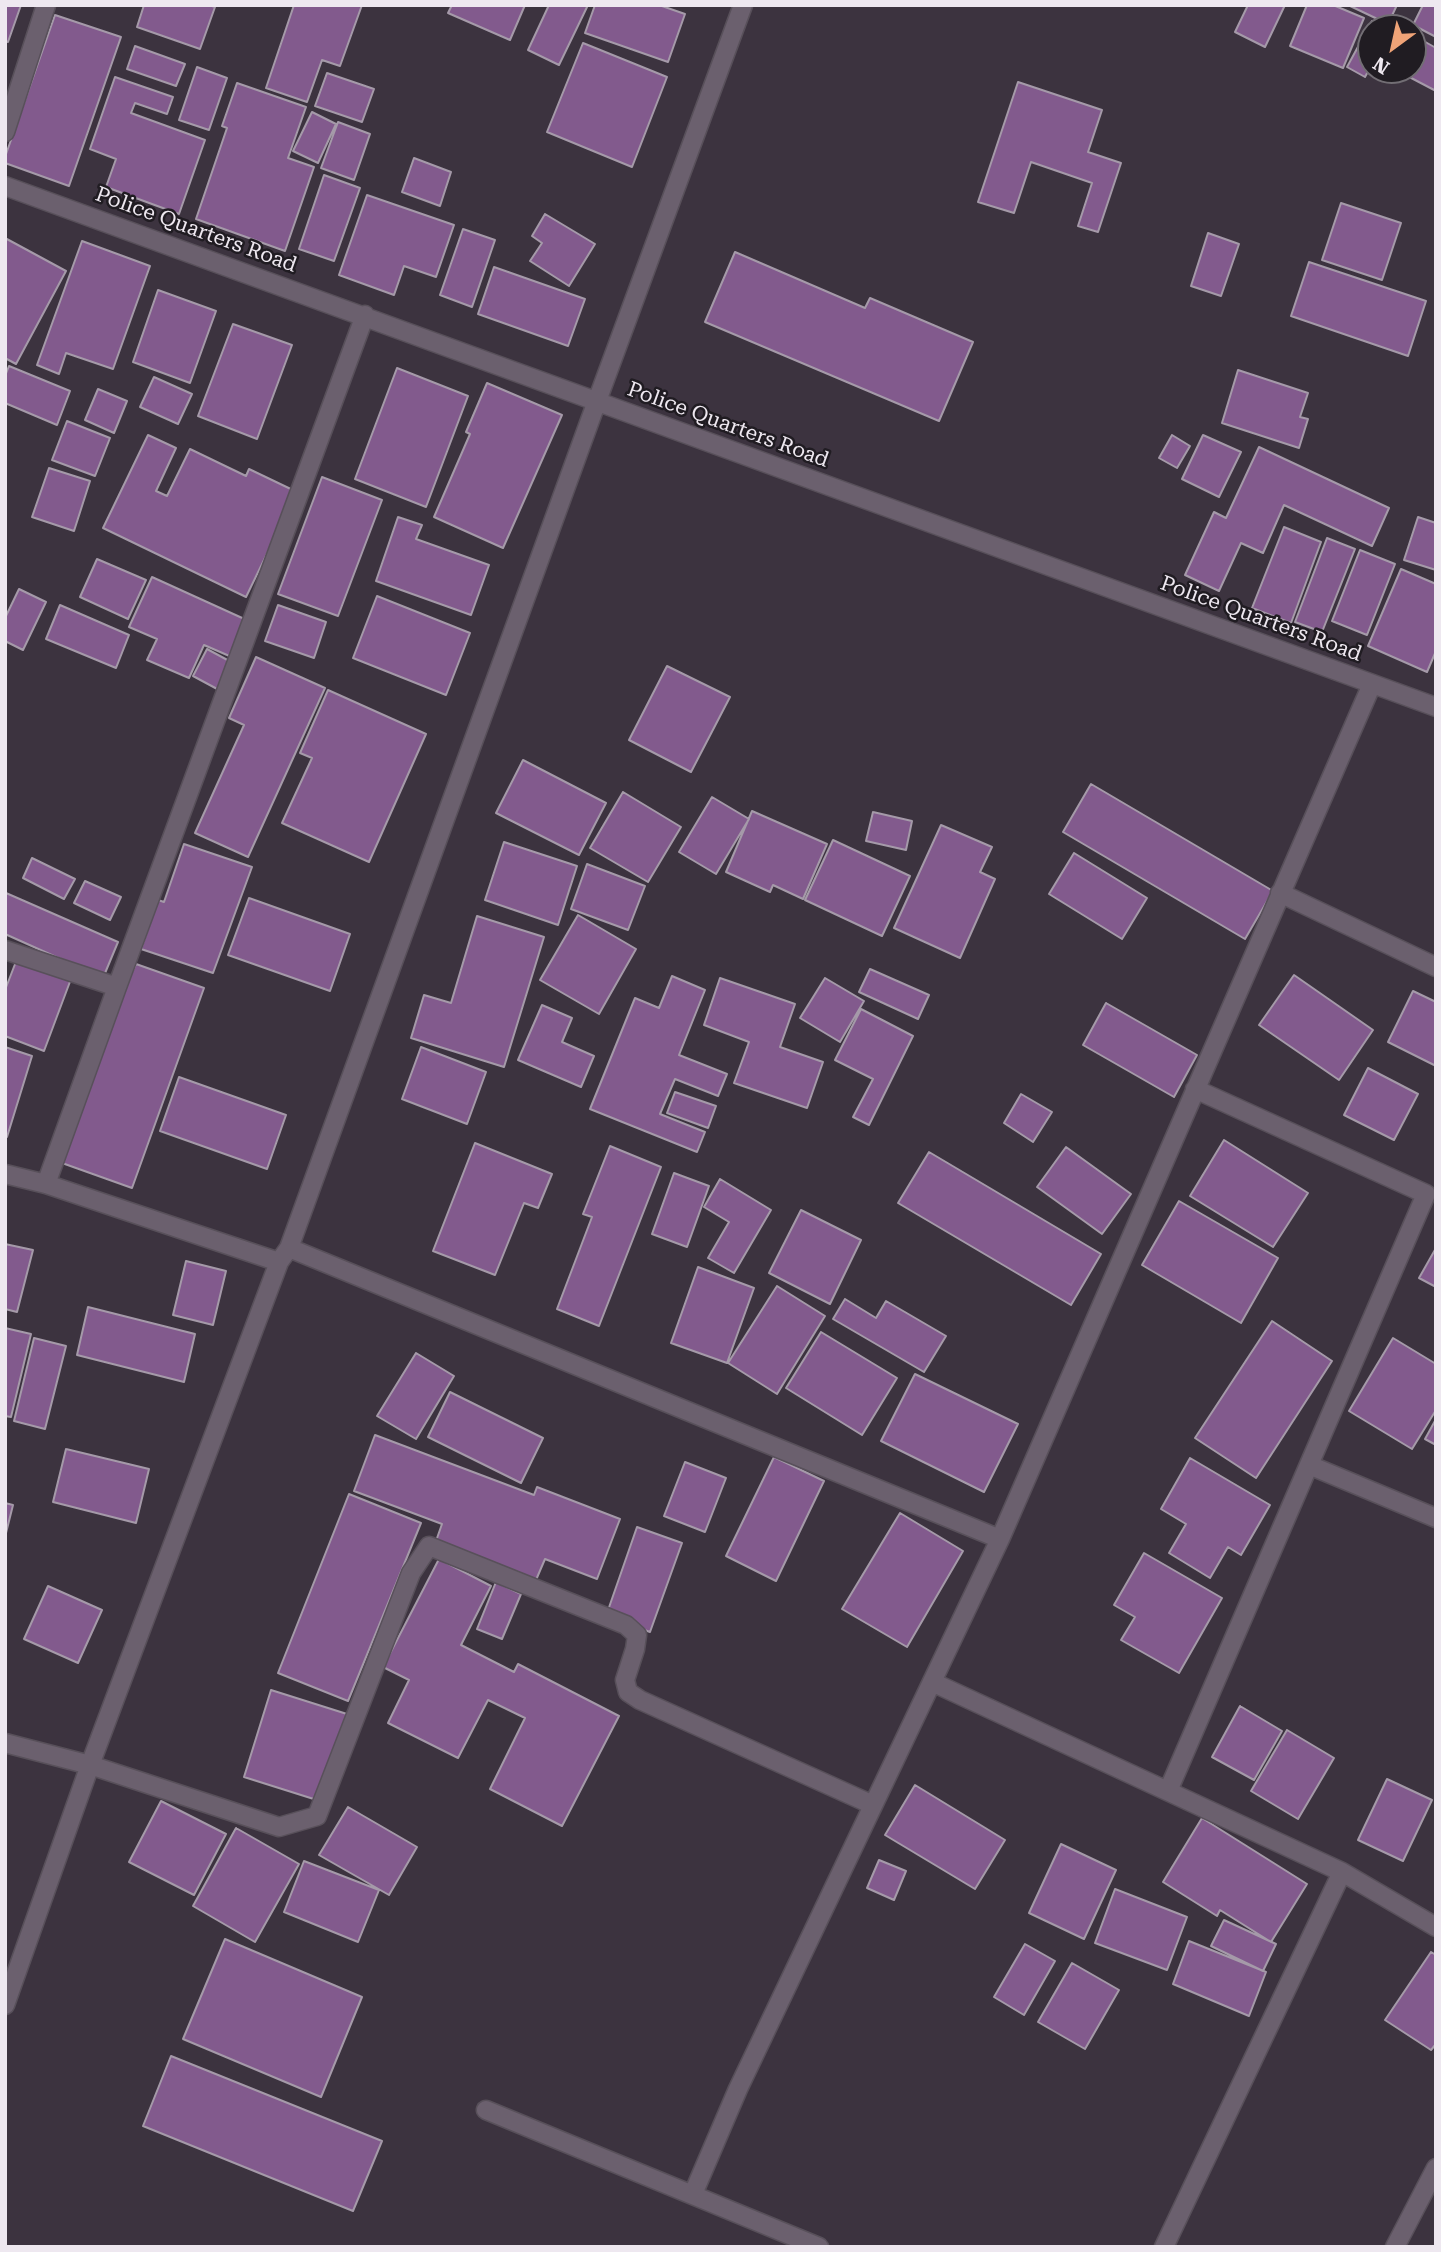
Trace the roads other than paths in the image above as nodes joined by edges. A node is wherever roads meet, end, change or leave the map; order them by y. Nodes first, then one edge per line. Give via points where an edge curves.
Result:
1 (46, 5) edge
2 (744, 5) edge
3 (5, 132) edge
4 (5, 186) edge
5 (365, 315) junction
6 (597, 401) junction
7 (1372, 684) junction
8 (1436, 708) edge
9 (1280, 893) junction
10 (5, 950) edge
11 (1436, 967) edge
12 (117, 986) junction
13 (1195, 1089) junction
14 (5, 1174) edge
15 (46, 1184) junction
16 (1431, 1197) edge
17 (284, 1255) junction
18 (1309, 1465) junction
19 (1436, 1518) edge
20 (1000, 1539) junction
21 (932, 1682) junction
22 (5, 1743) edge
23 (90, 1765) junction
24 (1168, 1791) junction
25 (873, 1805) junction
26 (1342, 1872) junction
27 (1436, 1927) edge
28 (5, 2005) edge
29 (486, 2110) dead end
30 (1436, 2168) edge
31 (693, 2194) junction
32 (819, 2247) edge
33 (1164, 2247) edge
34 (1395, 2247) edge

1 - 3 street
2 - 6 street
4 - 5 street, Police Quarters Road
5 - 6 street, Police Quarters Road
5 - 12 street
6 - 7 street, Police Quarters Road
6 - 17 street
7 - 8 street, Police Quarters Road
7 - 9 street
9 - 11 street
9 - 13 street
10 - 12 street
12 - 15 street
13 - 16 street
13 - 20 street
14 - 15 street
15 - 17 street
16 - 18 street
17 - 20 street
17 - 23 street
18 - 19 street
18 - 24 street
20 - 21 street
21 - 24 street
21 - 25 street
22 - 23 street
23 - 25 street via 279,1827 317,1816 411,1573 429,1546 626,1625 637,1635 625,1679 628,1692
23 - 28 street
24 - 26 street
25 - 31 street via 737,2089
26 - 27 street
26 - 33 street
29 - 31 street
30 - 34 street
31 - 32 street

